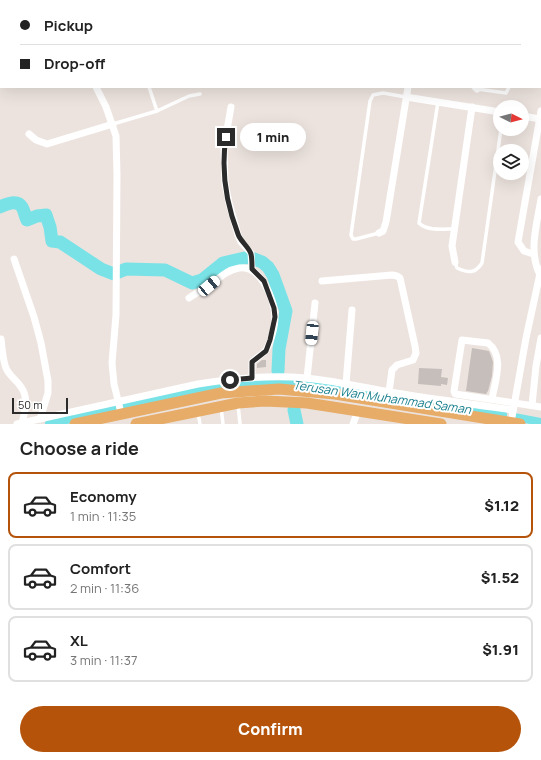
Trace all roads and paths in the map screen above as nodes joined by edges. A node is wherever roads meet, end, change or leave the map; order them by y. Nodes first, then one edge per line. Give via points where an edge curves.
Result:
1 (96, 88) edge
2 (149, 88) edge
3 (408, 88) edge
4 (476, 88) edge
5 (509, 88) edge
6 (200, 94) dead end
7 (406, 97) junction
8 (438, 102) junction
9 (231, 108) dead end
10 (472, 108) junction
11 (157, 111) junction
12 (493, 111) edge
13 (541, 111) edge
14 (529, 117) edge
15 (540, 119) edge
16 (113, 124) junction
17 (29, 134) dead end
18 (500, 136) edge
19 (541, 199) edge
20 (454, 229) junction
21 (379, 233) joint
22 (533, 254) junction
23 (14, 259) dead end
24 (455, 262) joint
25 (252, 268) junction
26 (539, 270) edge
27 (322, 281) dead end
28 (189, 298) dead end
29 (538, 302) edge
30 (315, 303) dead end
31 (352, 310) dead end
32 (526, 338) junction
33 (1, 339) edge
34 (540, 339) edge
35 (538, 366) edge
36 (252, 378) junction
37 (307, 378) junction
38 (346, 384) junction
39 (389, 392) junction
40 (492, 399) junction
41 (466, 400) junction
42 (117, 401) junction
43 (238, 403) junction
44 (532, 405) junction
45 (221, 406) junction
46 (514, 406) junction
47 (541, 407) edge
48 (197, 411) junction
49 (358, 411) junction
50 (120, 413) junction
51 (40, 419) junction
52 (397, 420) edge
53 (150, 422) edge
54 (516, 423) edge
55 (19, 424) edge
56 (75, 424) edge
57 (136, 424) edge
58 (200, 424) edge
59 (223, 424) edge
60 (240, 424) edge
61 (353, 424) edge
62 (441, 424) edge

1 - 16 street
2 - 11 lane
3 - 7 street
4 - 5 lane via 506,93
6 - 11 lane via 189,96
7 - 8 street
7 - 21 street via 385,228
7 - 21 lane via 383,93 373,96 370,101 351,235 356,239
8 - 10 street
8 - 20 lane via 419,223 427,228
9 - 25 street via 224,147 225,183 238,235 251,253
10 - 12 street
10 - 20 street
11 - 16 lane
13 - 15 street
14 - 15 street
15 - 22 street via 518,242 524,251
16 - 17 street via 47,144
16 - 42 street via 116,136 117,262 112,363
18 - 24 lane via 482,263 478,269 469,272 457,268
19 - 22 street
20 - 24 street via 452,246
22 - 26 street
23 - 51 street via 34,317 48,381 48,393
25 - 28 street via 230,271
25 - 36 street via 264,281 275,317 266,351 252,362
26 - 29 street
27 - 39 street via 392,275 400,278 416,353 413,360 397,365 392,370
29 - 32 street
30 - 37 street
31 - 38 street
32 - 34 street
32 - 46 street
33 - 55 street via 7,370 25,393 25,411
34 - 35 street
35 - 44 street
36 - 37 street
36 - 42 street via 198,384
37 - 38 street
38 - 39 street
39 - 41 street
40 - 41 street
40 - 41 street via 498,357 491,345 462,340 454,392
40 - 46 street
41 - 46 street
42 - 50 street
42 - 51 street
43 - 45 main road
43 - 49 main road via 280,401
43 - 60 lane
44 - 46 street
44 - 47 street
45 - 48 main road
45 - 59 lane
46 - 54 street
48 - 53 main road
48 - 58 lane
49 - 52 main road
49 - 61 street
50 - 54 main road via 221,393 280,389 335,394
50 - 56 main road
51 - 55 street
52 - 62 main road
53 - 57 main road

